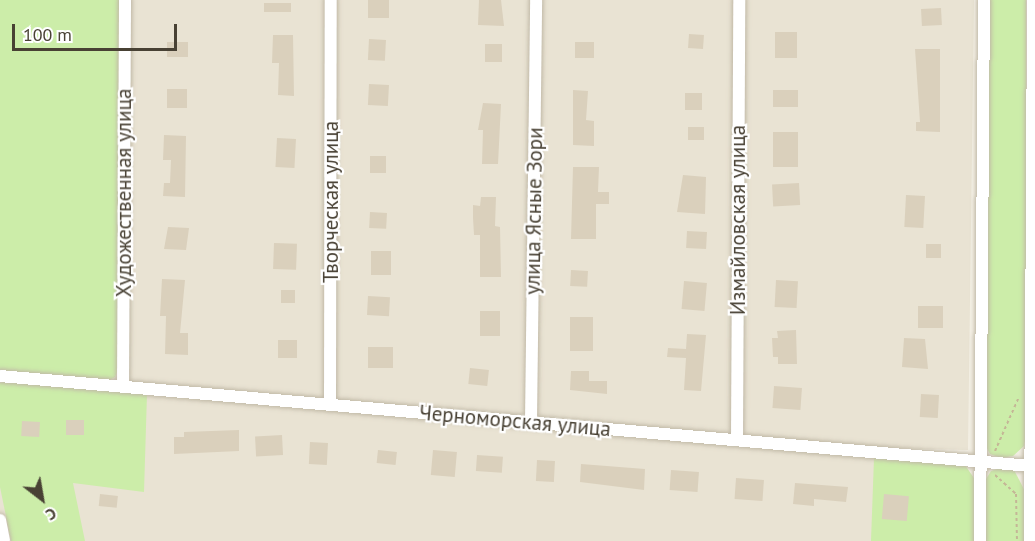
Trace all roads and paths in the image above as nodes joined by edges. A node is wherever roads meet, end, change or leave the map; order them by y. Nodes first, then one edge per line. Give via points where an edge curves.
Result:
1 (125, 0) edge
2 (331, 0) edge
3 (536, 0) edge
4 (739, 0) edge
5 (984, 0) edge
6 (1034, 0) edge
7 (1034, 233) edge
8 (0, 376) edge
9 (123, 387) junction
10 (1018, 398) dead end
11 (330, 404) junction
12 (531, 422) junction
13 (737, 440) junction
14 (995, 458) dead end
15 (981, 462) junction
16 (995, 466) dead end
17 (1033, 471) edge
18 (0, 520) edge
19 (4, 541) edge
20 (980, 541) edge
21 (1017, 541) edge
22 (1030, 541) edge

1 - 9 street, Художественная улица
2 - 11 street, Творческая улица
3 - 12 street, улица Ясные Зори
4 - 13 street, Измайловская улица
5 - 15 street
6 - 7 street
7 - 17 street
8 - 9 street, Черноморская улица
9 - 11 street, Черноморская улица
10 - 14 path via 995,449
11 - 12 street, Черноморская улица
12 - 13 street, Черноморская улица
13 - 15 street, Черноморская улица
15 - 17 street, Черноморская улица
15 - 20 street
16 - 21 path via 995,475 1016,494
17 - 22 street
18 - 19 street

